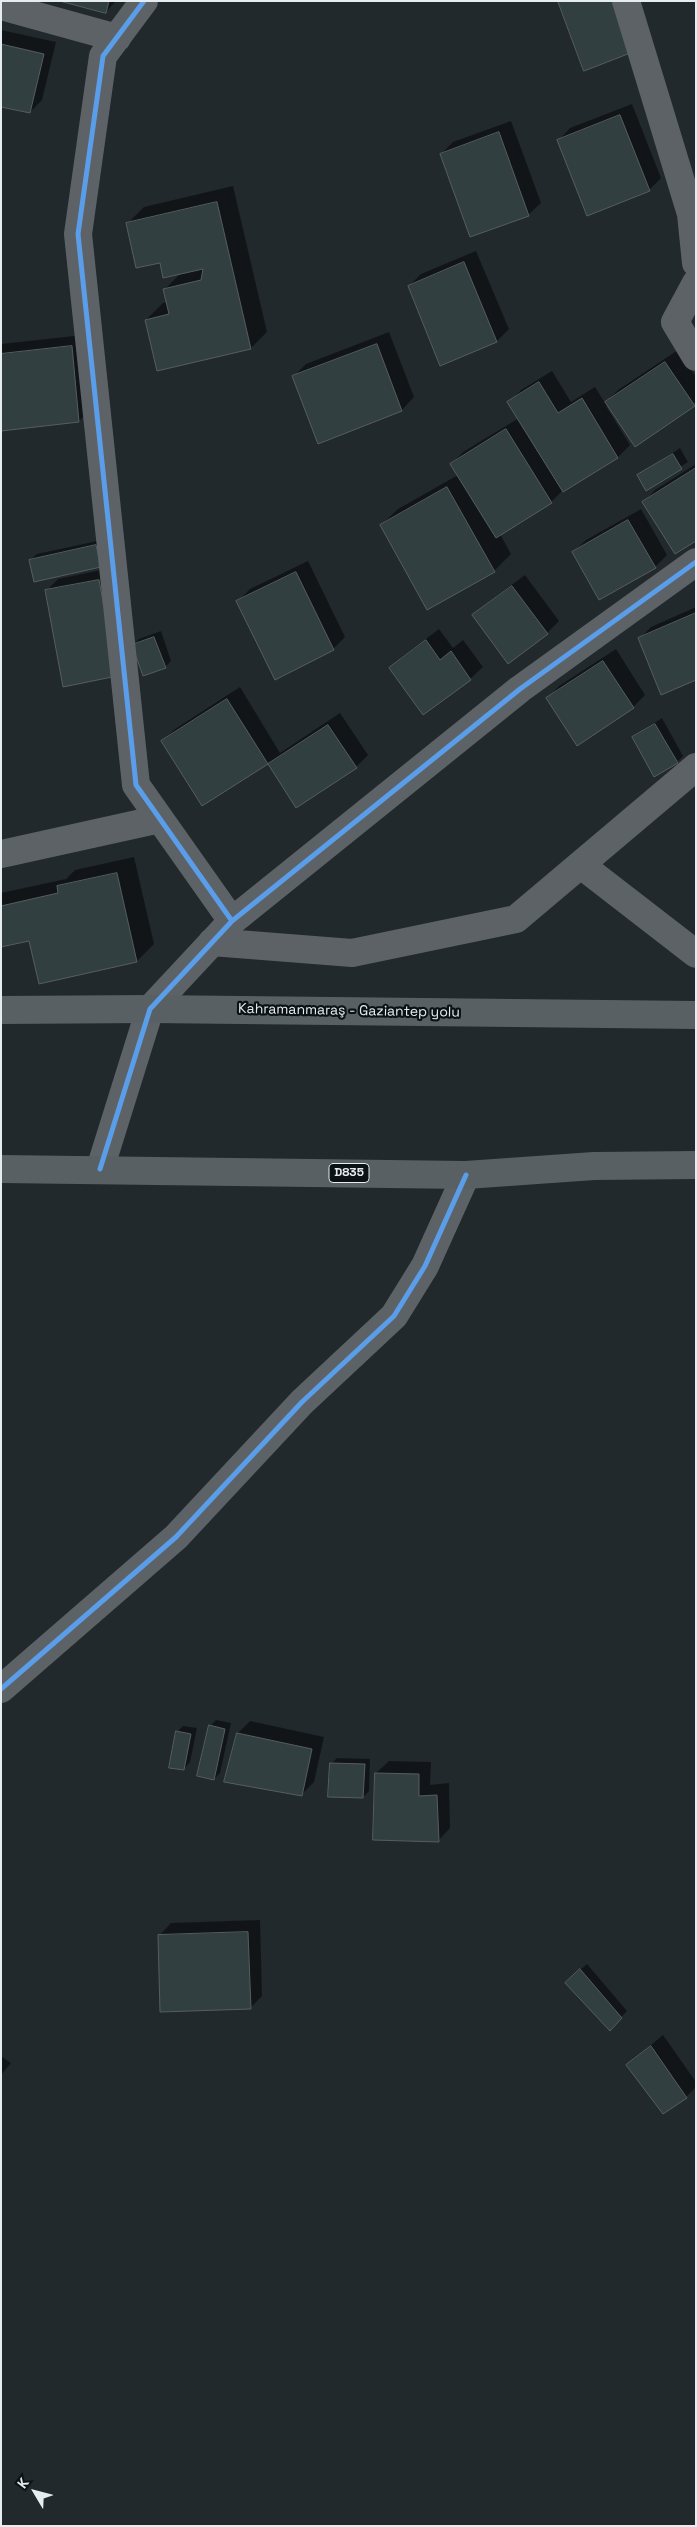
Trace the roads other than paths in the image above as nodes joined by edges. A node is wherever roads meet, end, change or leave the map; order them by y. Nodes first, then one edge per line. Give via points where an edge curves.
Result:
1 (144, 1) edge
2 (626, 1) edge
3 (1, 6) edge
4 (117, 38) junction
5 (693, 213) edge
6 (696, 263) edge
7 (696, 283) edge
8 (696, 357) edge
9 (696, 562) edge
10 (696, 767) edge
11 (160, 819) junction
12 (1, 854) edge
13 (581, 865) junction
14 (232, 922) junction
15 (212, 942) junction
16 (696, 954) edge
17 (150, 1009) junction
18 (1, 1010) edge
19 (696, 1015) edge
20 (696, 1165) edge
21 (1, 1169) edge
22 (100, 1169) junction
23 (466, 1175) junction
24 (1, 1689) edge

1 - 4 street
2 - 5 street
3 - 4 street
4 - 11 street via 103,56 78,234 136,785
5 - 6 street
7 - 8 street via 676,322
9 - 14 street via 520,690
10 - 13 street
11 - 12 street
11 - 14 street
13 - 15 street via 516,919 352,953
13 - 16 street
14 - 15 street
15 - 17 street
17 - 18 highway, Kahramanmaraş - Gaziantep yolu
17 - 19 highway, Kahramanmaraş - Gaziantep yolu
17 - 22 street
20 - 23 highway, D835 via 594,1166
21 - 22 highway, D835
22 - 23 highway, D835
23 - 24 street via 424,1266 394,1316 302,1402 176,1536

